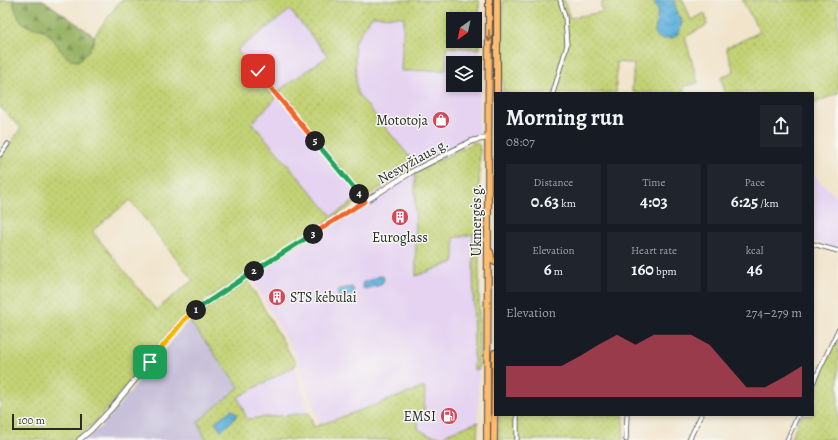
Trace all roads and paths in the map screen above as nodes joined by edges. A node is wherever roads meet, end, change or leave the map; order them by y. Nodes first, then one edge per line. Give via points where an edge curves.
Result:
1 (489, 0) edge
2 (497, 0) edge
3 (560, 0) edge
4 (258, 71) dead end
5 (497, 92) edge
6 (553, 92) edge
7 (489, 138) junction
8 (8, 144) dead end
9 (0, 155) edge
10 (365, 201) junction
11 (488, 239) junction
12 (814, 244) edge
13 (838, 251) edge
14 (494, 261) edge
15 (838, 330) edge
16 (814, 381) edge
17 (494, 416) edge
18 (517, 416) edge
19 (627, 416) edge
20 (701, 416) edge
21 (798, 416) edge
22 (79, 440) edge
23 (487, 440) edge
24 (494, 440) edge
25 (517, 440) edge
26 (626, 440) edge
27 (689, 440) edge
28 (787, 440) edge

1 -> 7 highway, Ukmergės g.
2 - 5 highway
3 - 6 street via 565,16 567,45
4 - 10 street
7 - 10 street, Nesvyžiaus g. via 472,141 426,164
7 - 11 highway, Ukmergės g.
8 - 9 street
10 - 22 street, Nesvyžiaus g. via 242,279 184,320 111,409
11 - 14 highway
11 - 23 highway, Ukmergės g.
12 - 13 street
15 - 16 street
17 - 24 highway
18 - 25 street
19 - 26 street
20 - 27 street
21 - 28 street

